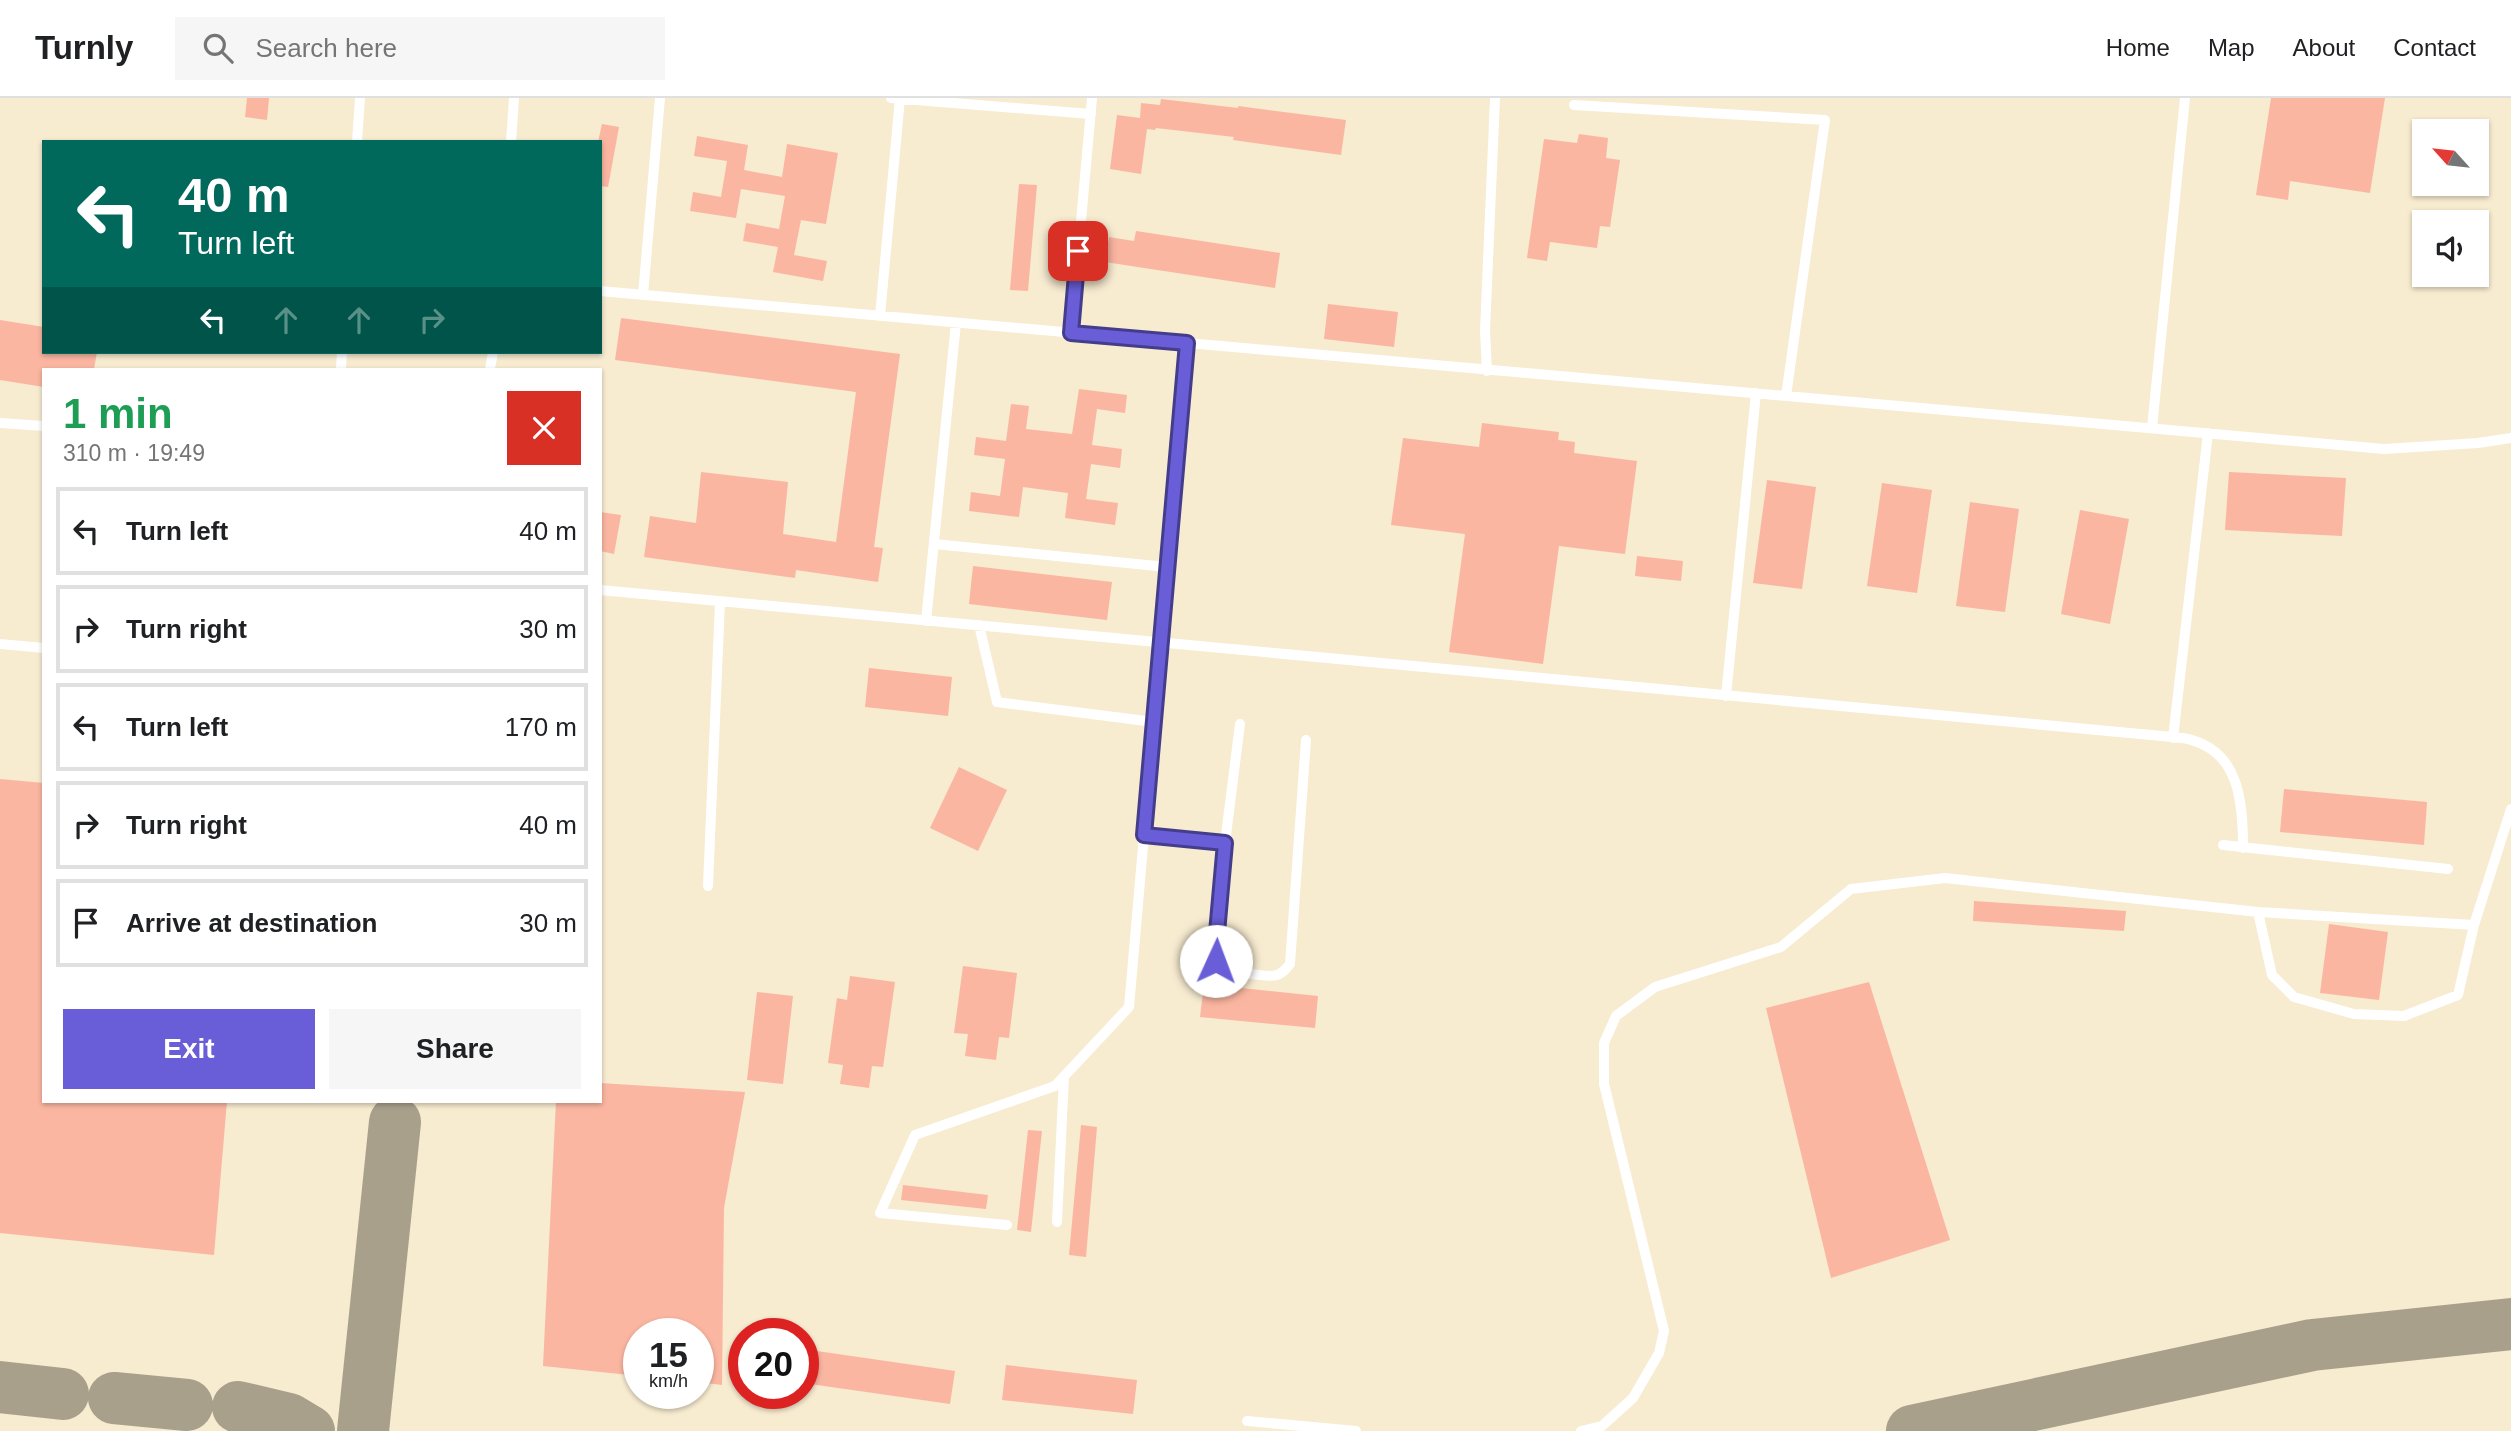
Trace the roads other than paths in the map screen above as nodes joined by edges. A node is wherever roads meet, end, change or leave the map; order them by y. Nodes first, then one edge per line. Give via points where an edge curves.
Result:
1 (360, 98) edge
2 (514, 98) edge
3 (660, 98) edge
4 (891, 98) edge
5 (900, 98) edge
6 (1092, 98) edge
7 (1495, 98) edge
8 (2185, 98) edge
9 (1574, 105) dead end
10 (1091, 114) junction
11 (357, 140) edge
12 (511, 140) edge
13 (602, 291) edge
14 (643, 295) junction
15 (880, 316) junction
16 (956, 323) junction
17 (1071, 333) junction
18 (1187, 343) junction
19 (1487, 371) junction
20 (1756, 393) junction
21 (1786, 397) junction
22 (0, 423) edge
23 (42, 426) edge
24 (2152, 428) junction
25 (2207, 433) junction
26 (2511, 438) edge
27 (934, 544) junction
28 (1167, 568) junction
29 (602, 590) edge
30 (720, 601) junction
31 (926, 621) junction
32 (979, 625) junction
33 (1161, 643) junction
34 (0, 644) edge
35 (42, 648) edge
36 (1726, 695) junction
37 (1154, 722) junction
38 (1240, 724) dead end
39 (2173, 738) junction
40 (1306, 740) dead end
41 (2511, 809) edge
42 (1144, 835) junction
43 (1225, 843) junction
44 (2223, 845) dead end
45 (2243, 848) junction
46 (2448, 869) dead end
47 (708, 886) dead end
48 (2259, 912) junction
49 (2474, 925) junction
50 (1064, 1076) junction
51 (1057, 1222) dead end
52 (1007, 1225) dead end
53 (1247, 1421) dead end
54 (1356, 1431) edge
55 (1581, 1431) edge

1 - 11 lane
2 - 12 lane
3 - 14 lane
4 - 5 lane
5 - 10 lane
5 - 15 lane
6 - 10 lane
7 - 19 lane
8 - 24 lane
9 - 21 lane via 1825,120
10 - 17 lane
13 - 14 lane
14 - 15 lane
15 - 16 lane
16 - 17 lane
16 - 27 lane
17 - 18 lane
18 - 19 lane
18 - 28 lane
19 - 20 lane
20 - 21 lane
20 - 36 lane
21 - 24 lane
22 - 23 lane
24 - 25 lane
25 - 26 lane via 2384,449
25 - 39 lane
27 - 28 lane
27 - 31 lane
28 - 33 lane
29 - 30 lane
30 - 31 lane
30 - 47 lane
31 - 32 lane
32 - 33 lane
32 - 37 lane via 997,702
33 - 36 lane
33 - 37 lane
34 - 35 lane
36 - 39 lane
37 - 42 lane
38 - 43 lane
39 - 45 lane via 2203,743 2227,763 2243,818
40 - 43 lane via 1291,955 1285,971 1277,975 1226,969 1216,961
41 - 49 lane
42 - 43 lane
42 - 50 lane via 1129,1007
44 - 45 lane
45 - 46 lane
48 - 49 lane
48 - 49 lane via 2272,975 2294,997 2354,1014 2404,1016 2458,995
48 - 55 lane via 1945,878 1850,889 1781,947 1655,987 1616,1016 1604,1043 1604,1084 1664,1331 1659,1353 1633,1398 1602,1426
50 - 51 lane
50 - 52 lane via 1055,1086 915,1135 880,1213
53 - 54 lane

